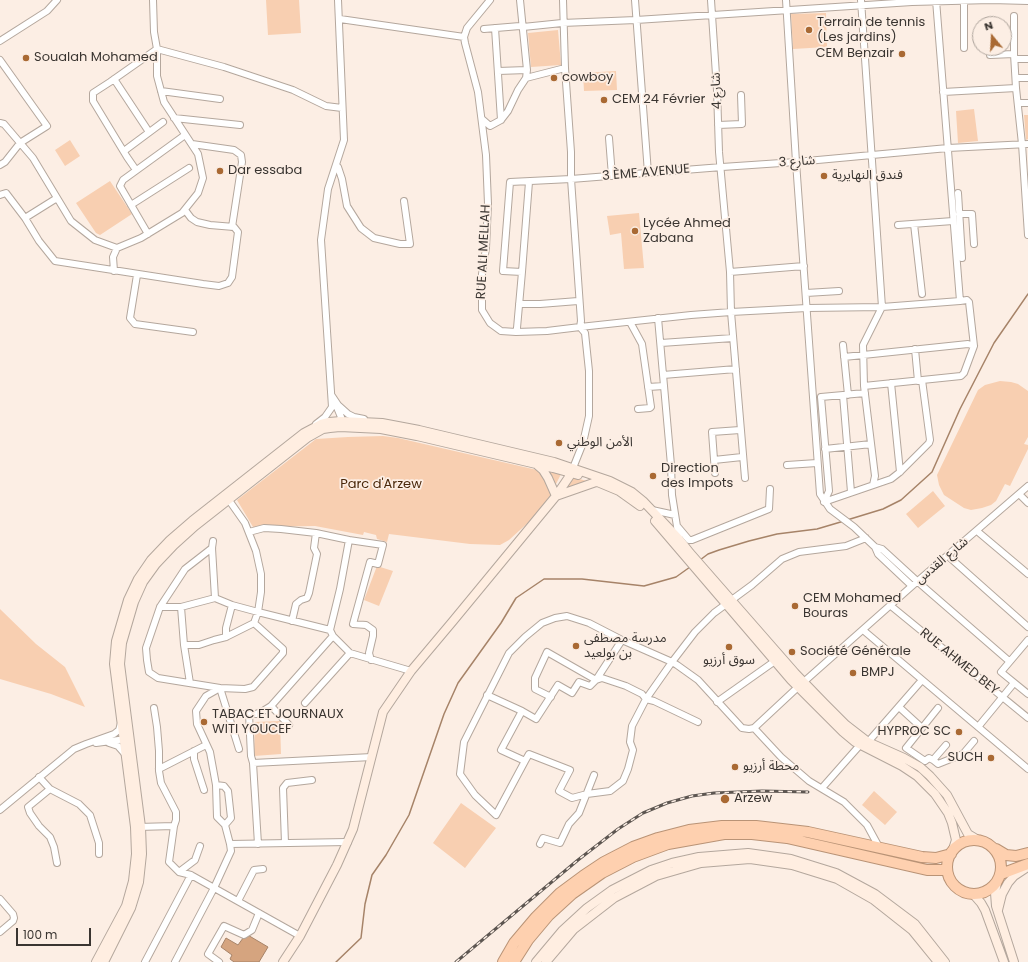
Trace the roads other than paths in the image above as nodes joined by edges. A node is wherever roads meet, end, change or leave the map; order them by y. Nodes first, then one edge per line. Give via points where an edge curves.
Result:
1 (57, 0) edge
2 (153, 0) edge
3 (338, 0) edge
4 (490, 0) edge
5 (520, 0) edge
6 (562, 0) edge
7 (635, 0) edge
8 (712, 0) edge
9 (786, 0) edge
10 (964, 0) edge
11 (991, 0) edge
12 (936, 1) edge
13 (1028, 1) edge
14 (862, 2) edge
15 (786, 10) junction
16 (713, 15) junction
17 (1014, 16) dead end
18 (340, 19) junction
19 (636, 20) junction
20 (562, 23) junction
21 (523, 27) junction
22 (495, 28) junction
23 (484, 29) dead end
24 (464, 36) junction
25 (0, 41) edge
26 (964, 48) dead end
27 (157, 50) junction
28 (1002, 56) edge
29 (1014, 57) junction
30 (1028, 59) edge
31 (0, 60) edge
32 (565, 68) junction
33 (527, 70) junction
34 (498, 71) junction
35 (526, 78) junction
36 (1016, 78) junction
37 (1028, 78) edge
38 (114, 79) junction
39 (1016, 88) junction
40 (161, 91) junction
41 (942, 92) junction
42 (741, 95) dead end
43 (220, 99) dead end
44 (1018, 103) junction
45 (1028, 103) edge
46 (342, 108) junction
47 (174, 118) junction
48 (482, 119) junction
49 (501, 120) junction
50 (163, 122) dead end
51 (0, 123) edge
52 (240, 125) dead end
53 (718, 125) junction
54 (149, 132) junction
55 (185, 135) junction
56 (609, 138) dead end
57 (20, 143) junction
58 (192, 144) junction
59 (1025, 144) edge
60 (948, 148) junction
61 (124, 151) junction
62 (872, 156) junction
63 (796, 162) junction
64 (0, 165) edge
65 (336, 165) junction
66 (722, 167) junction
67 (189, 168) dead end
68 (136, 170) junction
69 (648, 173) junction
70 (612, 176) junction
71 (571, 179) junction
72 (529, 182) junction
73 (958, 193) dead end
74 (0, 195) edge
75 (57, 198) junction
76 (404, 201) dead end
77 (131, 205) junction
78 (185, 210) junction
79 (960, 214) junction
80 (26, 218) junction
81 (914, 224) junction
82 (956, 224) junction
83 (898, 225) dead end
84 (232, 227) junction
85 (148, 234) junction
86 (1028, 235) edge
87 (974, 244) dead end
88 (117, 248) junction
89 (962, 258) dead end
90 (804, 266) junction
91 (114, 271) junction
92 (522, 272) junction
93 (730, 272) junction
94 (137, 275) junction
95 (839, 291) dead end
96 (806, 293) junction
97 (922, 294) dead end
98 (578, 301) junction
99 (960, 301) junction
100 (519, 304) junction
101 (882, 307) junction
102 (807, 308) junction
103 (731, 312) junction
104 (658, 318) junction
105 (630, 322) junction
106 (580, 327) junction
107 (193, 332) dead end
108 (516, 332) junction
109 (733, 338) junction
110 (661, 343) junction
111 (843, 345) dead end
112 (974, 346) junction
113 (915, 349) junction
114 (863, 354) junction
115 (844, 357) junction
116 (736, 369) junction
117 (663, 375) junction
118 (920, 380) junction
119 (891, 383) junction
120 (664, 386) junction
121 (864, 386) junction
122 (648, 387) junction
123 (865, 393) junction
124 (331, 395) junction
125 (845, 395) junction
126 (332, 407) junction
127 (638, 409) dead end
128 (382, 423) junction
129 (339, 424) junction
130 (311, 428) junction
131 (740, 430) junction
132 (871, 444) junction
133 (847, 447) junction
134 (825, 450) junction
135 (742, 457) junction
136 (714, 460) junction
137 (817, 463) junction
138 (536, 464) junction
139 (787, 465) dead end
140 (572, 471) junction
141 (900, 472) junction
142 (715, 473) dead end
143 (745, 478) dead end
144 (596, 482) junction
145 (873, 485) junction
146 (1028, 486) edge
147 (770, 488) dead end
148 (851, 492) junction
149 (1019, 494) junction
150 (556, 496) junction
151 (227, 497) junction
152 (824, 502) junction
153 (1028, 503) edge
154 (652, 510) junction
155 (675, 515) junction
156 (677, 525) junction
157 (977, 531) junction
158 (249, 532) junction
159 (316, 533) junction
160 (866, 538) junction
161 (680, 539) junction
162 (349, 540) junction
163 (213, 541) dead end
164 (875, 547) junction
165 (212, 548) junction
166 (687, 554) junction
167 (948, 556) junction
168 (1028, 574) edge
169 (918, 582) junction
170 (912, 586) junction
171 (215, 598) junction
172 (728, 602) junction
173 (232, 605) junction
174 (891, 606) junction
175 (160, 607) junction
176 (181, 607) junction
177 (258, 612) junction
178 (292, 621) junction
179 (254, 623) junction
180 (1028, 627) edge
181 (863, 630) junction
182 (331, 633) junction
183 (226, 637) junction
184 (622, 640) junction
185 (1028, 640) edge
186 (184, 645) junction
187 (350, 653) junction
188 (371, 660) junction
189 (775, 661) junction
190 (1009, 661) junction
191 (672, 662) junction
192 (411, 671) junction
193 (596, 680) junction
194 (922, 680) junction
195 (190, 683) junction
196 (1014, 683) junction
197 (801, 684) junction
198 (220, 688) junction
199 (1028, 694) edge
200 (487, 695) junction
201 (551, 697) junction
202 (1002, 697) junction
203 (646, 699) junction
204 (718, 702) junction
205 (306, 703) dead end
206 (271, 706) junction
207 (899, 707) junction
208 (154, 708) dead end
209 (938, 708) dead end
210 (522, 711) junction
211 (229, 714) junction
212 (250, 714) junction
213 (1028, 718) edge
214 (698, 722) dead end
215 (121, 723) junction
216 (289, 725) dead end
217 (978, 727) junction
218 (922, 728) junction
219 (751, 729) junction
220 (125, 738) junction
221 (107, 740) junction
222 (974, 741) dead end
223 (868, 742) junction
224 (206, 745) junction
225 (860, 745) junction
226 (946, 745) dead end
227 (239, 749) dead end
228 (194, 751) junction
229 (125, 754) junction
230 (372, 757) junction
231 (892, 757) junction
232 (933, 760) junction
233 (525, 761) junction
234 (254, 763) junction
235 (1028, 769) edge
236 (159, 770) junction
237 (594, 775) dead end
238 (39, 777) junction
239 (312, 780) dead end
240 (216, 785) junction
241 (822, 788) junction
242 (50, 789) junction
243 (204, 790) dead end
244 (587, 794) junction
245 (0, 810) edge
246 (226, 825) junction
247 (174, 826) junction
248 (138, 827) junction
249 (978, 840) junction
250 (348, 842) junction
251 (285, 843) junction
252 (230, 844) junction
253 (258, 844) junction
254 (540, 844) dead end
255 (200, 846) dead end
256 (879, 847) junction
257 (995, 849) junction
258 (951, 853) junction
259 (99, 854) dead end
260 (1028, 854) edge
261 (56, 863) dead end
262 (1028, 864) edge
263 (1028, 868) edge
264 (263, 869) dead end
265 (947, 870) junction
266 (179, 872) junction
267 (191, 875) junction
268 (999, 878) junction
269 (214, 888) junction
270 (974, 895) junction
271 (0, 899) edge
272 (238, 901) junction
273 (998, 912) junction
274 (259, 913) junction
275 (0, 932) edge
276 (300, 936) junction
277 (1009, 949) junction
278 (1000, 952) junction
279 (96, 962) edge
280 (104, 962) edge
281 (145, 962) edge
282 (175, 962) edge
283 (219, 962) edge
284 (283, 962) edge
285 (503, 962) edge
286 (514, 962) edge
287 (536, 962) edge
288 (546, 962) edge
289 (938, 962) edge
290 (945, 962) edge
291 (1004, 962) edge
292 (1014, 962) edge

1 - 25 street via 47,11
2 - 27 street
3 - 18 street
4 - 24 street via 466,28
5 - 21 street
6 - 20 street
7 - 19 street
8 - 16 street, شارع 4
9 - 15 street
10 - 11 street
10 - 12 street
10 - 26 street
11 - 13 street
12 - 14 street
12 - 41 street
14 - 15 street
14 - 62 street
15 - 16 street
15 - 63 street
16 - 19 street
16 - 53 street, شارع 4
17 - 29 street
18 - 24 street
18 - 46 street
19 - 20 street
19 - 69 street
20 - 21 street
20 - 32 street
21 - 22 street
21 - 33 street
22 - 23 street
22 - 34 street
24 - 48 street, RUE ALI MELLAH
27 - 38 street
27 - 40 street via 157,76
27 - 46 street via 224,67 293,90 326,106
28 - 29 street
29 - 30 street
29 - 36 street
31 - 57 street via 47,126
32 - 35 street
32 - 71 street
33 - 34 street
33 - 35 street
34 - 49 street
35 - 49 street
36 - 37 street
36 - 39 street
38 - 54 street
38 - 61 street via 93,93 93,101
39 - 41 street
39 - 44 street
40 - 43 street
40 - 47 street via 164,102
41 - 60 street
42 - 53 street via 742,124
44 - 45 street
44 - 59 street
46 - 65 street via 344,140
47 - 52 street
47 - 55 street
48 - 49 street via 490,126
48 - 108 street, RUE ALI MELLAH via 488,204 482,274 482,310 490,323 501,331
50 - 54 street
51 - 57 street via 4,124
53 - 66 street, شارع 4
54 - 61 street
55 - 58 street
55 - 68 street
56 - 70 street
57 - 64 street
57 - 75 street via 33,158
58 - 78 street via 198,154 203,178 198,193
58 - 84 street via 234,150 241,155
59 - 60 street, شارع 3
59 - 86 street
60 - 62 street, شارع 3
60 - 82 street
61 - 68 street
62 - 63 street, شارع 3
62 - 101 street
63 - 66 street, شارع 3
63 - 90 street
65 - 76 street via 342,178 347,206 361,228 374,238 410,244
65 - 124 street via 328,189 321,240
66 - 69 street, 3 ÈME AVENUE
66 - 93 street, شارع 4
67 - 77 street
68 - 77 street via 123,180 120,186
69 - 70 street, 3 ÈME AVENUE
70 - 71 street, 3 ÈME AVENUE
71 - 72 street, 3 ÈME AVENUE
71 - 98 street
72 - 92 street
72 - 92 street, 3 ÈME AVENUE via 510,182 502,271
73 - 79 street
74 - 80 street via 6,194
75 - 80 street
75 - 88 street via 71,221 95,240
77 - 85 street
78 - 84 street via 197,222
78 - 85 street
79 - 82 street
79 - 87 street via 972,214
80 - 91 street via 39,241 55,261
81 - 82 street
81 - 83 street
81 - 97 street
82 - 89 street
82 - 99 street
84 - 94 street via 238,232 232,277 228,282 219,286
85 - 88 street
88 - 91 street
90 - 93 street
90 - 96 street
91 - 94 street
92 - 100 street
93 - 103 street, شارع 4
94 - 107 street via 130,318 135,324
95 - 96 street
96 - 102 street
98 - 100 street
98 - 106 street
99 - 101 street, RUE ALI MELLAH
99 - 112 street via 968,300 970,304
100 - 108 street
101 - 102 street, RUE ALI MELLAH
101 - 114 street via 863,345
102 - 103 street, RUE ALI MELLAH
102 - 137 street
103 - 104 street, RUE ALI MELLAH
103 - 109 street, شارع 4
104 - 105 street, RUE ALI MELLAH
104 - 110 street
105 - 106 street, RUE ALI MELLAH
105 - 122 street via 642,344
106 - 108 street, RUE ALI MELLAH
106 - 140 street via 585,333 589,372 589,416 583,443
109 - 110 street
109 - 116 street, شارع 4
110 - 117 street
111 - 115 street
112 - 113 street via 968,344
112 - 118 street via 961,376
113 - 114 street
113 - 118 street
114 - 115 street
114 - 121 street
115 - 125 street
116 - 117 street
116 - 131 street, شارع 4
117 - 120 street
118 - 119 street
118 - 141 street via 930,440 929,444
119 - 121 street
119 - 141 street
120 - 122 street
120 - 155 street
121 - 123 street
122 - 127 street via 651,408
123 - 125 street
123 - 132 street
124 - 126 street
124 - 128 street via 348,414
124 - 129 street via 340,414
125 - 133 street
125 - 134 street via 821,397
126 - 129 street
126 - 130 street via 325,417
128 - 129 main road
128 - 140 main road via 554,462
129 - 130 main road via 321,424
129 - 138 main road via 381,429
129 - 151 main road via 323,429 308,438
130 - 151 main road
131 - 135 street, شارع 4
131 - 136 street via 712,431
132 - 133 street
132 - 145 street via 875,476
133 - 134 street
133 - 148 street
134 - 152 street via 829,491
135 - 136 street
135 - 143 street, شارع 4
136 - 142 street
137 - 139 street
137 - 152 street via 820,494
138 - 140 main road
138 - 150 main road via 543,470
140 - 144 main road
140 - 150 main road
140 - 154 main road via 623,487
141 - 145 street
144 - 150 main road
144 - 166 main road via 619,491 637,503
145 - 148 street
146 - 149 street, شارع القدس
147 - 156 street via 769,509 690,540
148 - 152 street
149 - 153 street
149 - 157 street, شارع القدس
150 - 192 main road
151 - 158 street
151 - 215 main road via 170,540 138,578 128,600 116,641 114,664
151 - 220 main road via 165,554 143,582 134,602 122,642 120,664
152 - 160 street
154 - 155 street
154 - 161 main road
155 - 156 street
156 - 161 street
157 - 167 street, شارع القدس
157 - 168 street
158 - 159 street via 264,528
158 - 177 street via 261,574
159 - 162 street
159 - 178 street via 314,548 317,554 309,593 307,598 296,604
160 - 164 street
160 - 172 street via 846,546 807,551 782,559
161 - 166 main road
162 - 182 street
162 - 188 street via 383,546 378,564 370,562 353,624 366,625 373,630 374,636 368,653
163 - 165 street
164 - 169 street via 882,549
164 - 170 street via 878,554
165 - 171 street
165 - 175 street via 185,569
166 - 172 main road
167 - 169 street, شارع القدس
167 - 180 street
169 - 170 street, شارع القدس
169 - 190 street
170 - 174 street, شارع القدس
171 - 173 street
171 - 176 street
172 - 189 main road
172 - 191 street via 695,632
172 - 197 main road
173 - 177 street
173 - 183 street
174 - 181 street, شارع القدس
174 - 202 street, RUE AHMED BEY
175 - 176 street
175 - 195 street via 146,648 149,672 158,678
176 - 186 street
177 - 178 street
177 - 179 street
178 - 182 street
179 - 183 street
179 - 198 street via 281,646 283,653 253,687
181 - 194 street
181 - 197 street, شارع القدس
182 - 187 street
182 - 206 street
183 - 186 street via 199,645
184 - 191 street
184 - 193 street
184 - 200 street via 589,623 567,616 542,623 509,653
185 - 190 street
186 - 195 street
187 - 188 street
187 - 205 street
188 - 192 street
189 - 197 main road
189 - 204 street
190 - 196 street via 1001,672
191 - 203 street
191 - 204 street via 698,680
192 - 230 main road via 383,712
193 - 201 street via 590,686 579,682 572,693 558,685
193 - 201 street via 547,652 535,678 535,689
193 - 203 street via 602,678 626,686 642,694
194 - 207 street
194 - 217 street
195 - 198 street
196 - 199 street
196 - 202 street
197 - 219 street, شارع القدس
197 - 223 main road
197 - 225 main road via 843,732
198 - 211 street
198 - 224 street via 206,696 196,711
200 - 210 street
200 - 233 street via 464,742 460,774 475,795 496,815
201 - 210 street via 536,720
202 - 213 street, RUE AHMED BEY
202 - 217 street
203 - 214 street
203 - 244 street via 632,726 630,742 633,750 622,781 610,791
204 - 219 street via 742,728
206 - 212 street via 256,714
206 - 216 street
207 - 218 street
207 - 223 street
208 - 236 street via 159,745
209 - 218 street
210 - 233 street via 501,750
211 - 212 street
211 - 227 street
212 - 234 street via 251,756
215 - 220 main road
215 - 221 street via 117,732
217 - 235 street
218 - 232 street via 906,748 925,761 929,758
219 - 241 street via 809,781
220 - 221 street
220 - 229 main road
220 - 248 main road
221 - 229 street via 118,746
221 - 238 street via 74,749
222 - 232 street via 963,754 938,764
223 - 231 main road
224 - 228 street
224 - 240 street via 210,752
225 - 231 main road
225 - 241 street
226 - 232 street
228 - 236 street
228 - 243 street
229 - 248 main road
230 - 234 street
230 - 250 main road
231 - 249 main road via 920,767 940,786 954,806 968,834
231 - 258 main road via 917,776 942,803 955,834 955,845
233 - 244 street via 529,754 570,770 559,791 572,798
234 - 253 street
236 - 247 street via 161,783 176,812
237 - 244 street
238 - 242 street
238 - 245 street
239 - 251 street via 287,783 283,788
240 - 246 street via 217,817
240 - 246 street via 224,786 228,791 231,818
241 - 256 street via 844,802 867,825
242 - 259 street via 79,804 90,815 99,843
242 - 261 street via 28,807 39,826 50,837
244 - 254 street via 579,813 569,824 560,842 543,838
246 - 252 street
247 - 248 street
247 - 266 street via 169,862
248 - 279 main road via 133,881 126,906
248 - 280 main road via 142,854 139,882 131,908
249 - 257 highway
249 - 258 highway via 963,842
250 - 251 street
250 - 276 main road
251 - 253 street
252 - 253 street
252 - 269 street via 231,851
255 - 266 street via 195,860
256 - 258 highway via 936,858
256 - 285 highway via 808,832 756,826 722,826 689,830 658,838 604,862 560,892 514,943
257 - 260 highway via 1006,855
257 - 268 highway via 1001,861
258 - 265 highway
262 - 268 highway
263 - 273 main road via 1008,883 1002,894
264 - 272 street via 254,870
265 - 270 highway via 953,885
265 - 286 highway via 927,870 794,839 752,834 724,834 668,844 633,856 572,894 549,915
266 - 267 street
267 - 269 street
267 - 281 street
268 - 270 highway via 991,889
268 - 273 main road via 995,893
269 - 272 street
269 - 282 street
270 - 278 main road via 982,903
271 - 275 street via 13,914 14,922
272 - 274 street
273 - 277 main road
274 - 276 street
274 - 283 street via 252,930 244,935 224,926 208,954
276 - 284 main road
277 - 278 main road
277 - 292 main road
278 - 291 main road
287 - 290 main road via 562,930 587,908 612,890 645,873 699,857 748,853 791,859 836,873 875,894 915,924
288 - 289 main road via 574,929 602,907 656,876 701,863 750,859 792,865 837,879 874,900 912,930

